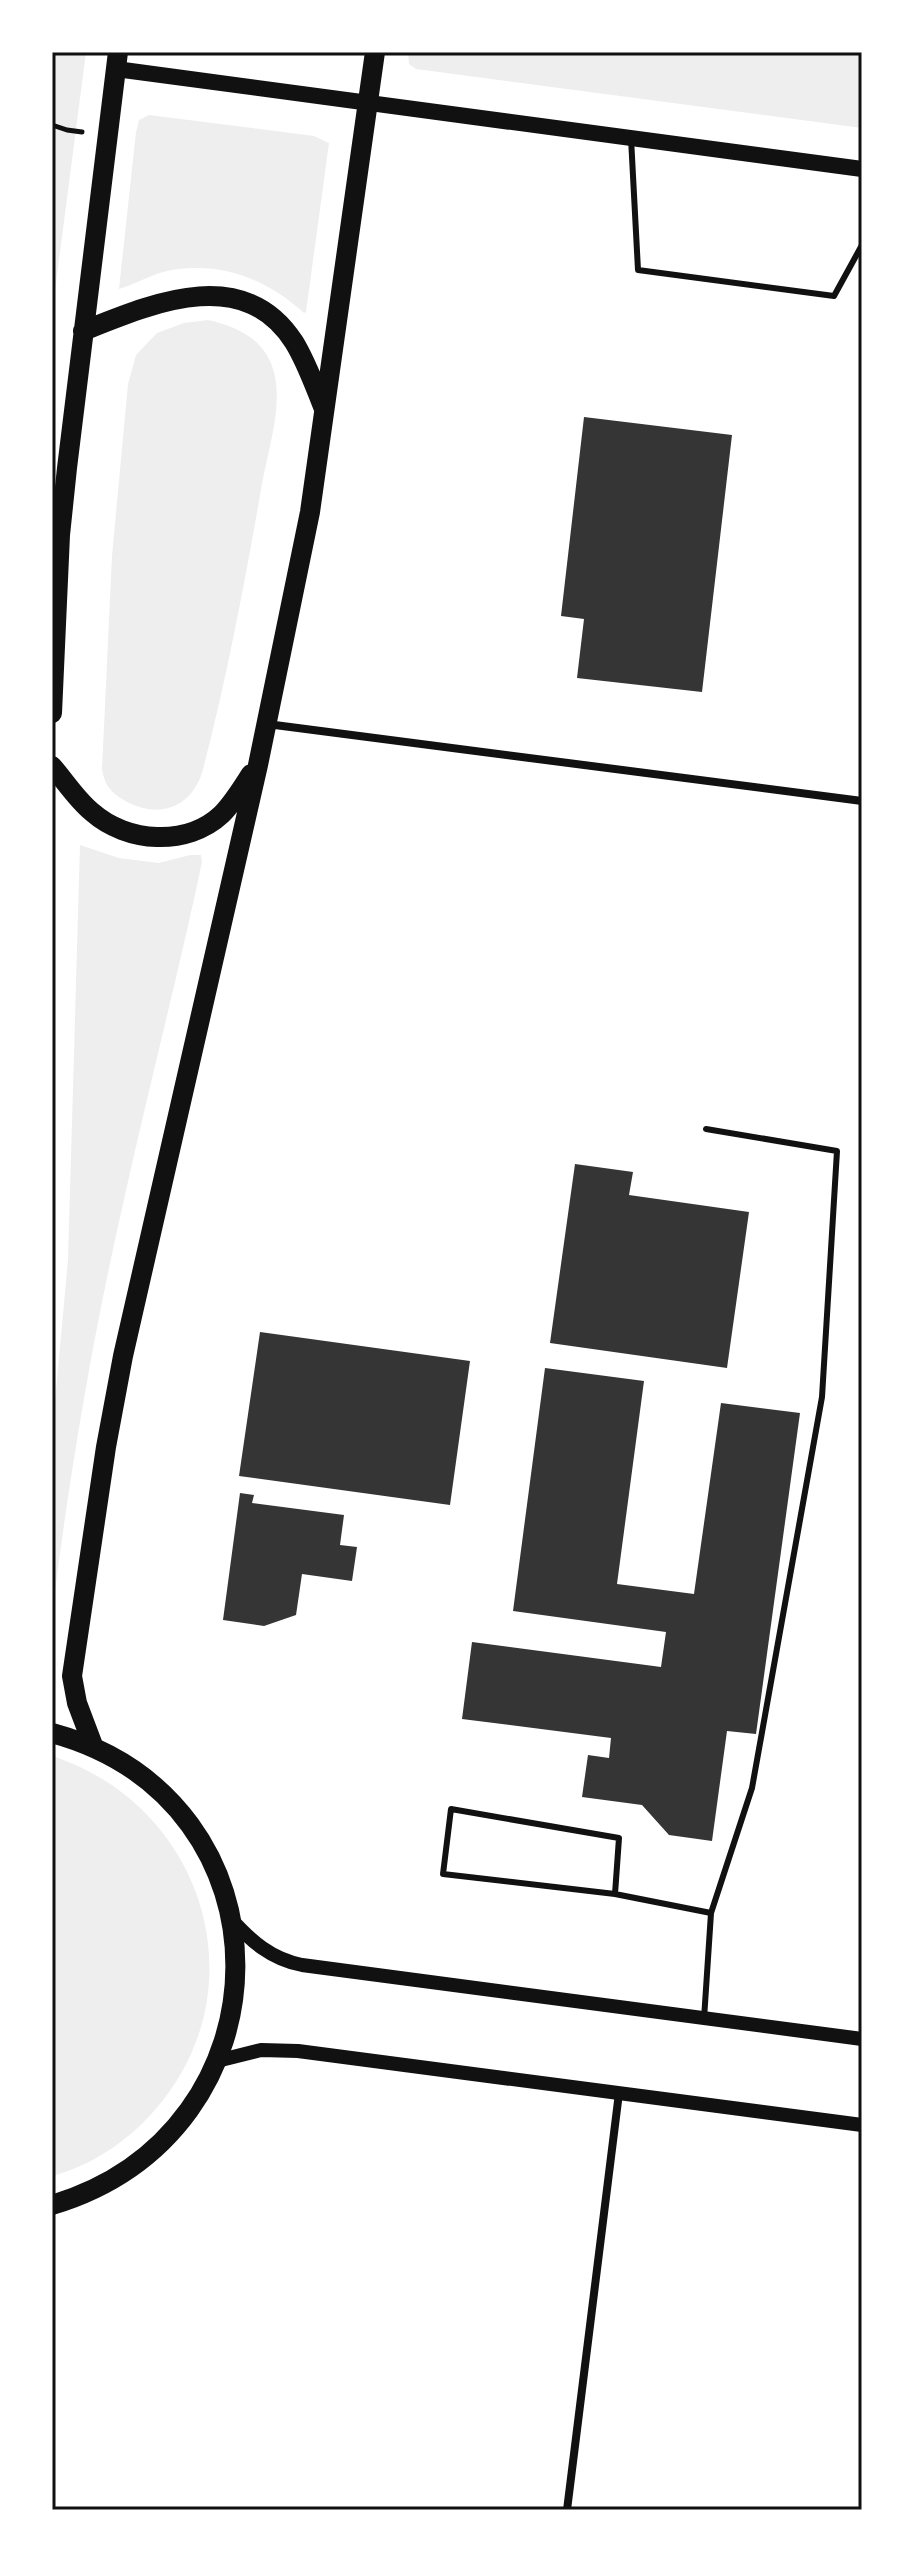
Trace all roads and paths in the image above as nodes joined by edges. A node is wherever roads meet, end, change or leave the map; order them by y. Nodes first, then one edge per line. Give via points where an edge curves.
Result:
1 (375, 52) edge
2 (117, 60) edge
3 (368, 104) junction
4 (631, 138) junction
5 (862, 169) edge
6 (862, 245) edge
7 (83, 331) junction
8 (324, 409) junction
9 (52, 713) edge
10 (266, 724) junction
11 (258, 765) junction
12 (52, 766) edge
13 (862, 801) edge
14 (706, 1129) dead end
15 (52, 1733) edge
16 (94, 1748) junction
17 (615, 1894) junction
18 (711, 1913) junction
19 (231, 1919) junction
20 (704, 2019) junction
21 (862, 2039) edge
22 (217, 2061) junction
23 (619, 2093) junction
24 (862, 2125) edge
25 (52, 2205) edge
26 (567, 2510) edge

1 - 3 main road
2 - 3 main road
2 - 7 main road
3 - 4 main road
3 - 8 main road
4 - 5 main road
4 - 6 lane via 638,270 834,296
7 - 8 main road via 172,299 205,295 239,300 281,326
7 - 9 main road via 60,535
8 - 10 main road via 310,512
10 - 11 main road
10 - 13 street
11 - 12 main road via 222,814 196,830 167,837 136,834 105,822
11 - 16 main road via 111,1419 72,1676
14 - 18 lane via 837,1151 822,1397 752,1788
15 - 16 main road
16 - 19 main road via 145,1780 181,1815 211,1861
17 - 17 lane via 619,1838 451,1809 443,1874
17 - 18 lane
18 - 20 lane
19 - 20 street via 256,1944 290,1963
19 - 22 main road via 235,1989
20 - 21 street
22 - 23 street via 274,2049
22 - 25 main road via 189,2112 150,2155 101,2187
23 - 24 street
23 - 26 street

